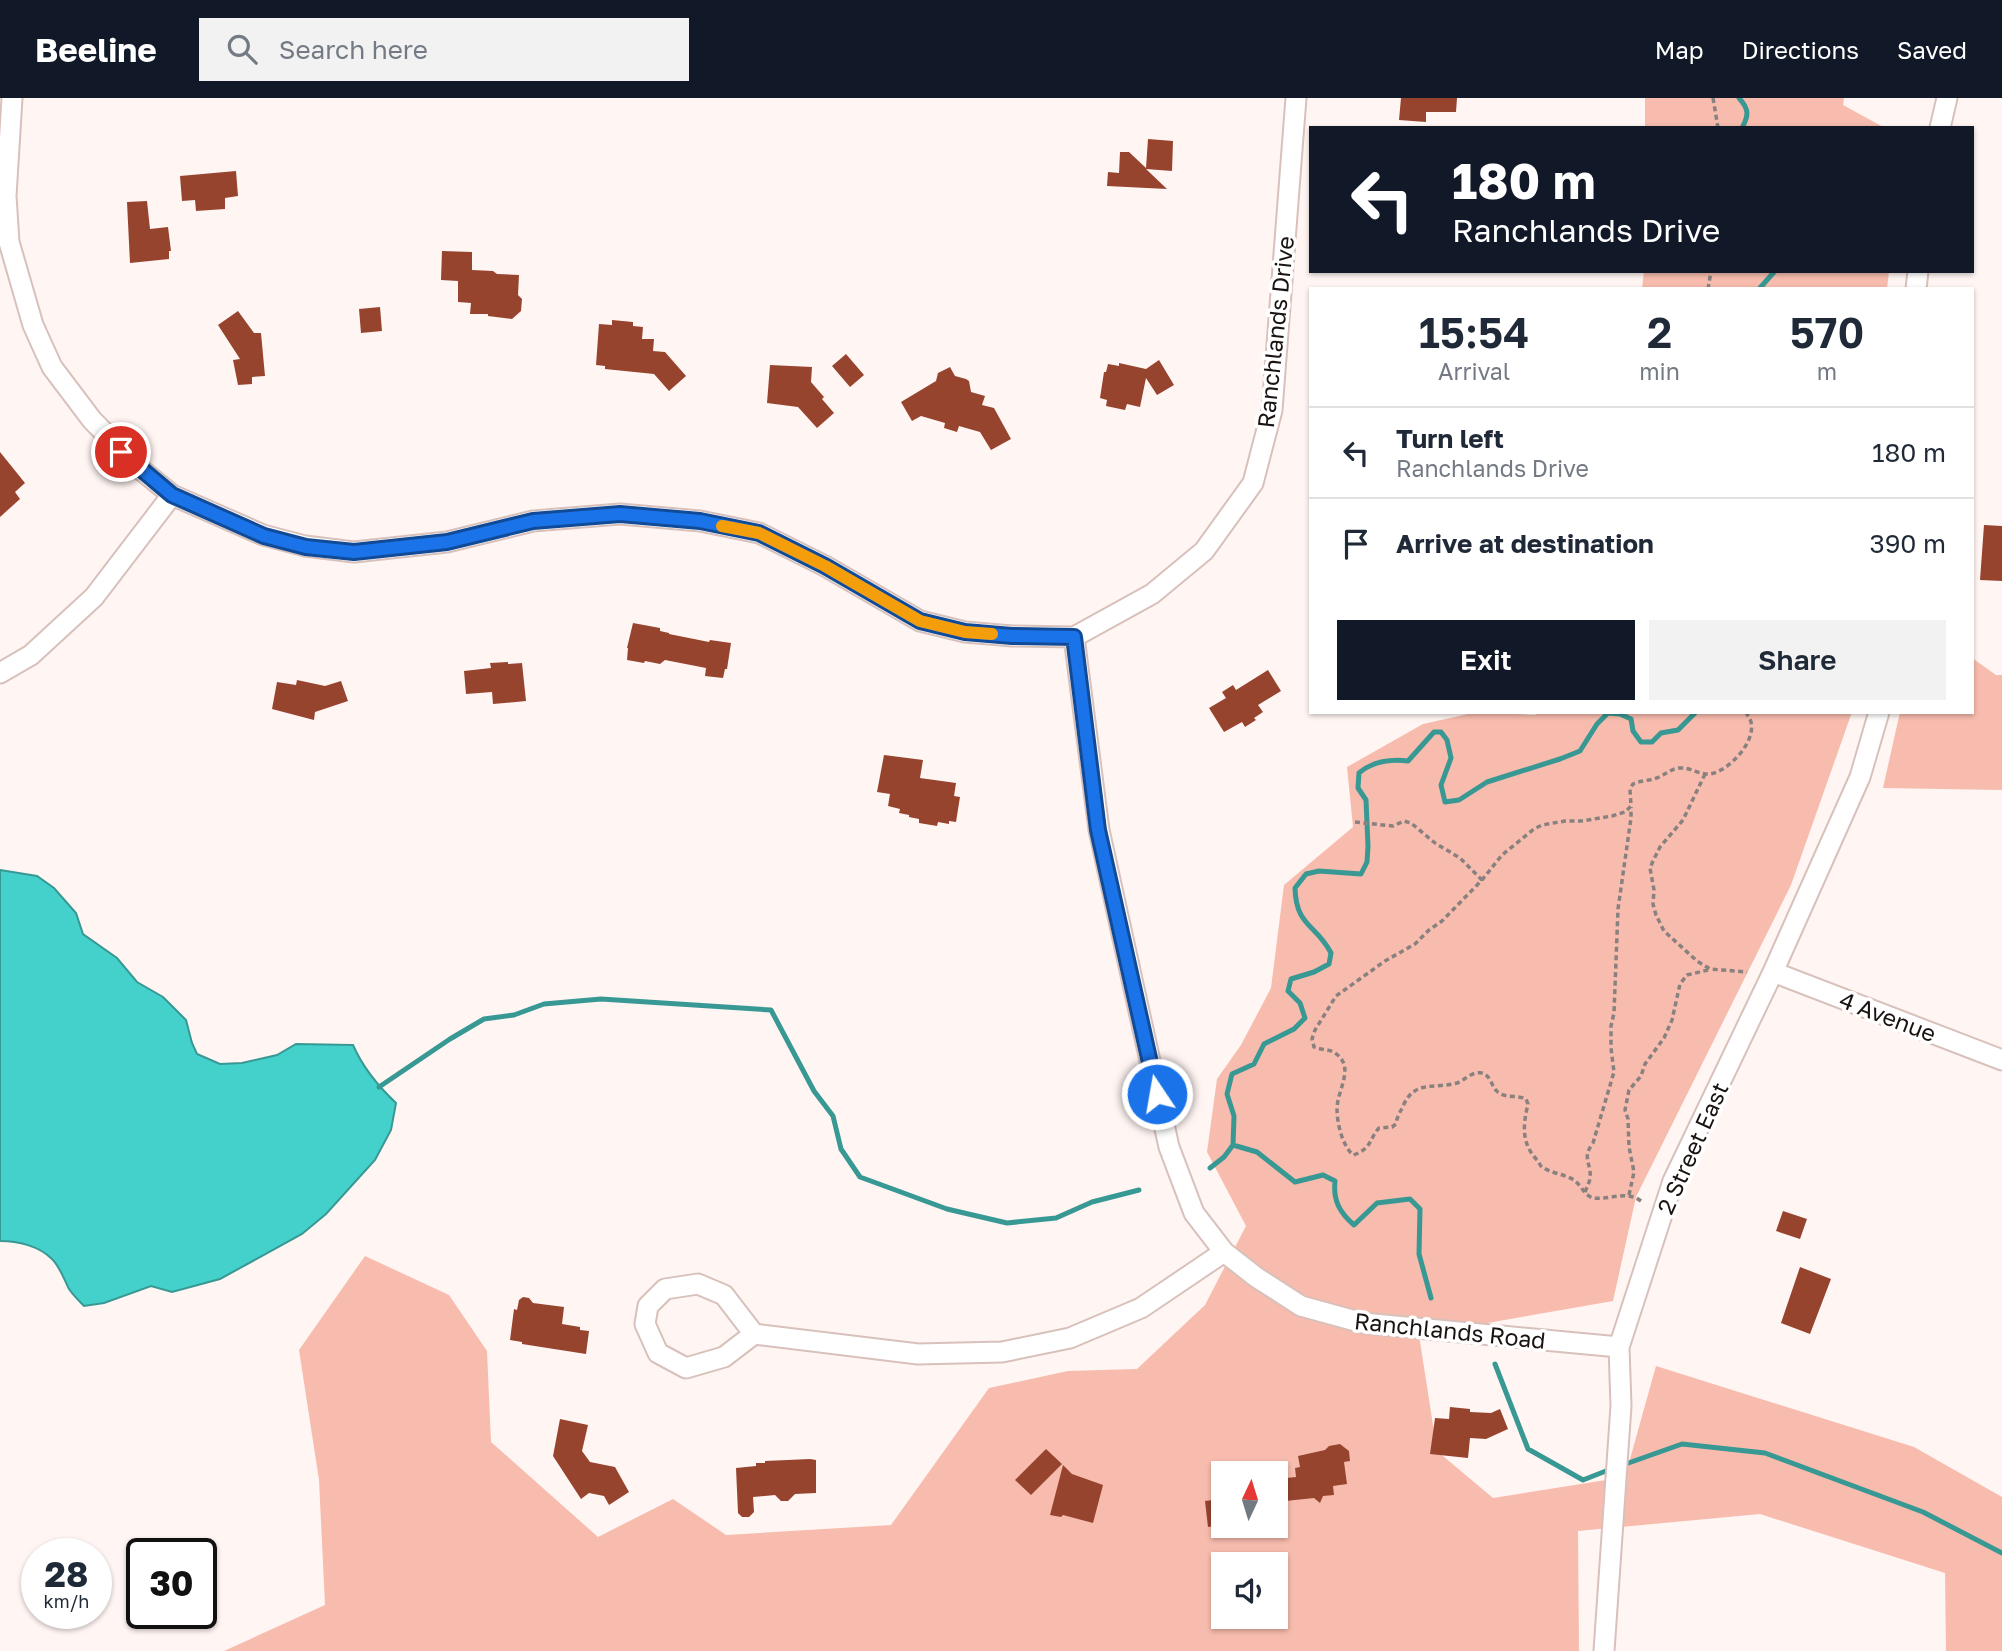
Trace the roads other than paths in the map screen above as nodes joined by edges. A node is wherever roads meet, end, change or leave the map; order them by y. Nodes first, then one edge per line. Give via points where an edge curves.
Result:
1 (12, 98) edge
2 (1296, 98) edge
3 (1947, 98) edge
4 (1940, 126) edge
5 (172, 495) junction
6 (1074, 637) junction
7 (0, 673) edge
8 (1878, 714) edge
9 (1773, 972) junction
10 (2002, 1060) edge
11 (1224, 1252) junction
12 (754, 1334) junction
13 (1619, 1347) junction
14 (1604, 1651) edge

1 - 5 street, Ranchlands Drive via 6,196 9,242 33,325 52,367 92,420
2 - 6 street, Ranchlands Drive via 1272,410 1253,483 1204,551 1152,594
3 - 4 street
5 - 6 street, Ranchlands Drive via 264,536 354,552 447,542 533,521 620,514 700,521 759,533 920,621 965,632
5 - 7 street via 94,597 31,655
6 - 11 street, Ranchlands Road via 1098,830 1169,1147 1194,1213
8 - 9 street, 2 Street East via 1860,778
9 - 10 street, 4 Avenue
9 - 13 street, 2 Street East via 1673,1181
11 - 12 street via 1141,1308 1069,1338 1002,1352 918,1354
11 - 13 street, Ranchlands Road via 1301,1306 1363,1323
12 - 12 street via 724,1295 698,1283 665,1289 648,1306 645,1324 658,1353 686,1368 724,1357
13 - 14 street, 2 Street East via 1622,1406

